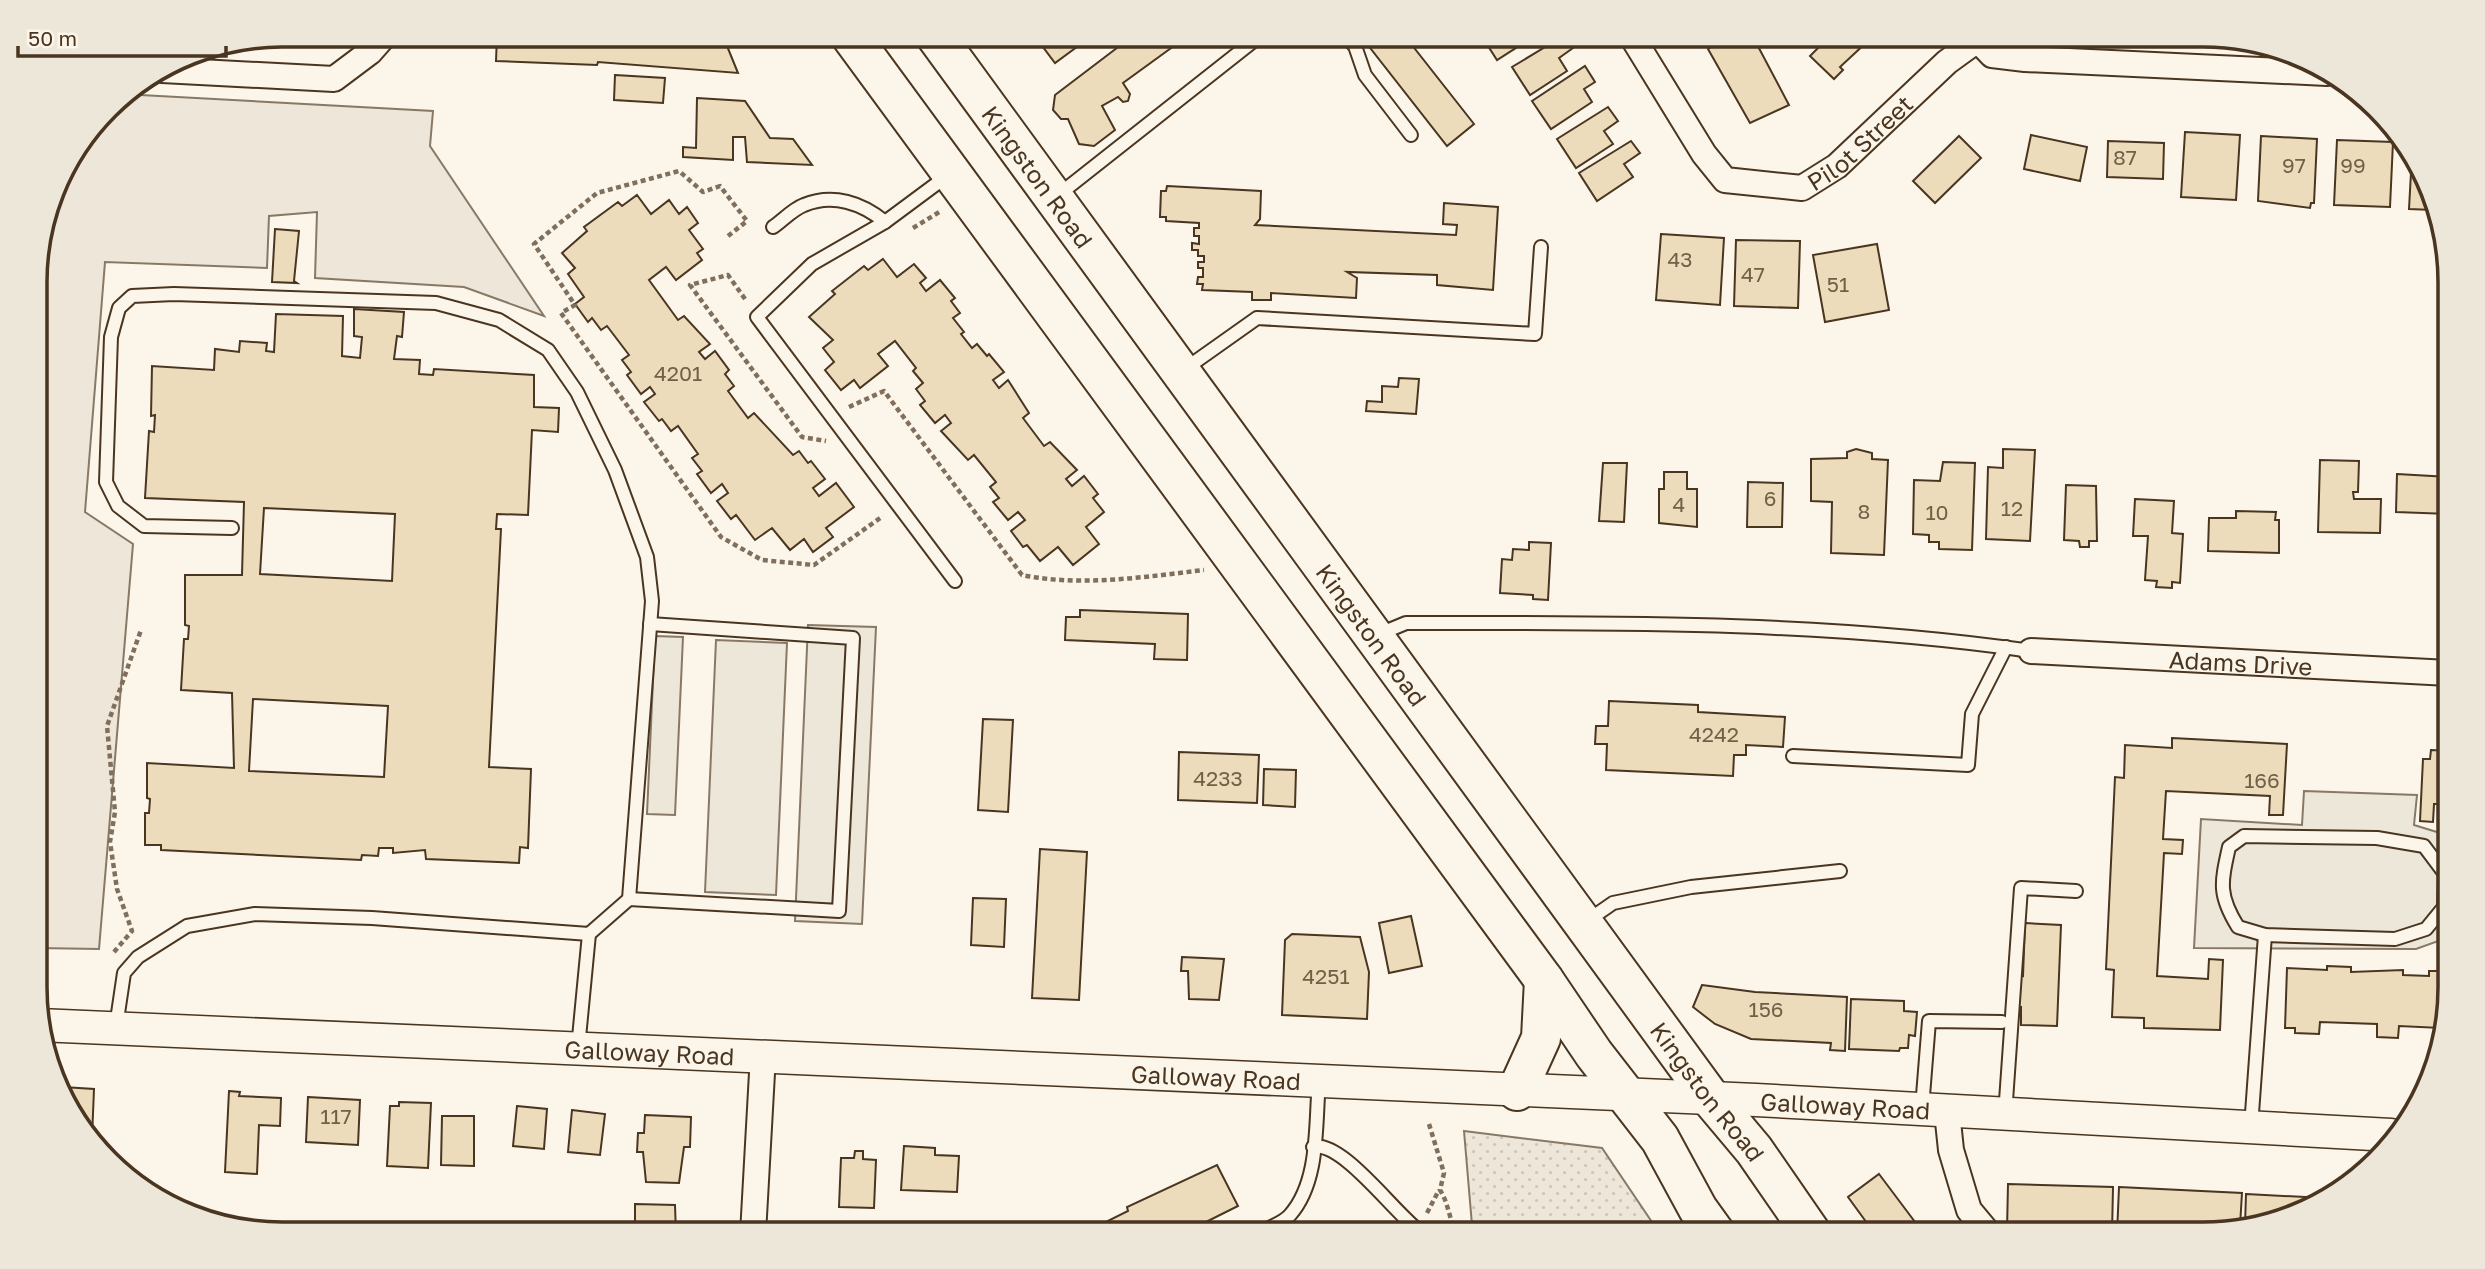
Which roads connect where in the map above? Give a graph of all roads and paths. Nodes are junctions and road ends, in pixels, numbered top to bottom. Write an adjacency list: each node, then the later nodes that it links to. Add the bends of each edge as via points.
1 (374, 47): 9 (street, via 334,79)
2 (858, 47): 12 (main road)
3 (943, 47): 13 (main road, Kingston Road)
4 (1246, 47): 13 (lane)
5 (1355, 47): 11 (lane, via 1365,75)
6 (1638, 47): 7 (street, Pilot Street, via 1725,180 1802,188 1837,166)
7 (1964, 47)
8 (1984, 47): 10 (street, via 1992,55 2025,59)
9 (178, 71)
10 (2309, 72)
11 (1411, 135)
12 (948, 191): 14 (lane); 16 (path); 43 (main road)
13 (1054, 198): 20 (main road, Kingston Road)
14 (885, 222): 15 (lane, via 870,210 840,199 804,205); 26 (lane, via 812,264 757,317)
15 (773, 227)
16 (906, 230)
17 (728, 236): 23 (path, via 747,221 720,186 704,192 679,171 597,193 534,244 575,304 561,313 721,537 762,560 814,565)
18 (1541, 247): 20 (lane, via 1535,334 1256,318)
19 (745, 299): 22 (path, via 728,275 690,285 802,438)
20 (1181, 372): 29 (main road, Kingston Road)
21 (843, 398): 25 (path, via 851,409 884,391 1022,575 1044,580 1146,577)
22 (836, 442)
23 (887, 513)
24 (232, 528): 27 (lane, via 144,526 118,506 106,482 111,337 120,308 132,296 174,294 436,303 499,320 548,350 577,392 615,470 647,557)
25 (1211, 569)
26 (955, 581)
27 (650, 624): 37 (lane); 37 (lane, via 853,638 839,911)
28 (141, 630): 42 (path, via 107,726 115,813 110,842 117,889 132,931)
29 (1372, 636): 30 (lane, via 1406,623 1633,623 1906,635); 39 (main road, Kingston Road)
30 (2006, 648): 31 (lane); 33 (lane, via 1972,714 1968,765)
31 (2031, 651): 32 (street, Adams Drive)
32 (2438, 672)
33 (1793, 756)
34 (2438, 865): 41 (lane, via 2424,846 2377,838 2245,836 2229,847 2223,875 2224,904 2238,927)
35 (1840, 871): 39 (lane, via 1691,887 1613,902)
36 (2076, 891): 54 (lane, via 2021,888)
37 (629, 899): 40 (lane)
38 (2438, 914): 41 (lane, via 2426,929 2395,939)
39 (1583, 924): 52 (main road, Kingston Road)
40 (589, 933): 46 (lane, via 255,915 187,926 138,957 124,974); 47 (lane)
41 (2265, 935): 56 (lane)
42 (111, 960)
43 (1544, 980): 50 (main road, via 1541,1038); 51 (main road, via 1594,1054)
44 (2002, 1022): 53 (lane, via 1929,1021)
45 (51, 1026): 46 (street, Galloway Road)
46 (116, 1030): 47 (street, Galloway Road)
47 (578, 1048): 48 (street, Galloway Road)
48 (763, 1055): 49 (street, Galloway Road); 65 (street)
49 (1319, 1082): 50 (street, Galloway Road); 58 (lane)
50 (1517, 1091): 51 (street, Galloway Road)
51 (1630, 1097): 52 (street, Galloway Road); 62 (main road)
52 (1712, 1100): 53 (street, Galloway Road); 63 (main road, Kingston Road, via 1754,1150)
53 (1934, 1111): 54 (street, Galloway Road); 64 (street, via 1969,1210)
54 (2005, 1115): 56 (street, Galloway Road)
55 (1429, 1124): 61 (path, via 1444,1173 1440,1189)
56 (2251, 1128): 57 (street, Galloway Road)
57 (2384, 1136)
58 (1313, 1147): 59 (lane, via 1310,1172 1290,1215); 60 (lane, via 1325,1148 1350,1163)
59 (1278, 1221)
60 (1410, 1221)
61 (1452, 1221)
62 (1707, 1221)
63 (1803, 1221)
64 (1978, 1221)
65 (754, 1222)

